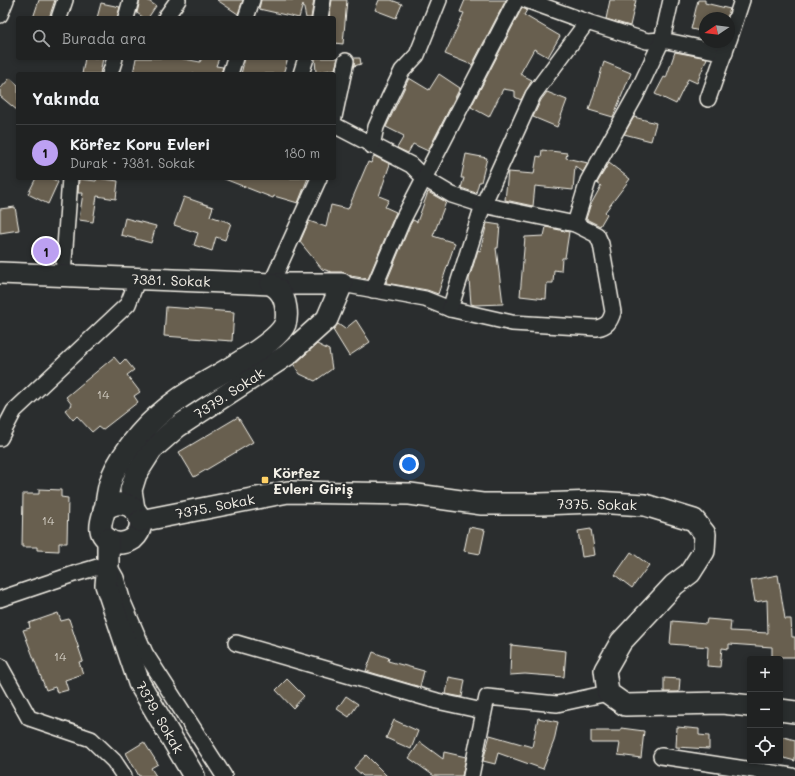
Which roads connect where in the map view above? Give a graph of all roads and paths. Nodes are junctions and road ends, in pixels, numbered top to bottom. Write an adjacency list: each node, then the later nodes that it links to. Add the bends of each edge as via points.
1 (6, 0): 13 (street)
2 (65, 0): 14 (street)
3 (131, 0): 15 (street)
4 (178, 0): 16 (street)
5 (252, 0): 17 (street)
6 (323, 0): 18 (street)
7 (439, 0): 34 (street, via 417,55 402,71 389,98 376,127)
8 (516, 0): 35 (street)
9 (526, 0): 12 (street)
10 (672, 0): 21 (street)
11 (742, 0): 19 (street)
12 (561, 6): 20 (street)
13 (0, 15)
14 (60, 16)
15 (127, 16)
16 (167, 16)
17 (247, 16)
18 (320, 16)
19 (735, 21)
20 (587, 22): 21 (street, via 647,41); 38 (street, via 533,95)
21 (662, 40): 22 (street); 39 (street, via 636,95 588,181)
22 (699, 43)
23 (726, 48): 31 (street)
24 (114, 60): 28 (street)
25 (234, 60): 29 (street)
26 (305, 60): 30 (street)
27 (346, 61): 32 (street)
28 (111, 72)
29 (231, 72)
30 (302, 72)
31 (708, 99)
32 (336, 108)
33 (336, 126): 34 (street)
34 (372, 146): 35 (street, via 411,165)
35 (425, 179): 38 (street, via 452,195); 45 (street, via 402,221)
36 (70, 180): 41 (street)
37 (318, 180): 43 (street)
38 (483, 205): 39 (street); 46 (street)
39 (575, 224): 46 (street, via 597,236 601,244 613,312 611,321 604,327 512,323)
40 (0, 273): 41 (street, 7381. Sokak)
41 (63, 275): 42 (street, 7381. Sokak)
42 (138, 278): 43 (street, 7381. Sokak); 47 (street, via 128,304 14,411)
43 (271, 284): 44 (street, 7381. Sokak); 48 (street, 7379. Sokak, via 281,292 286,313 285,325 261,348 186,394 158,416 116,467 108,486)
44 (342, 284): 45 (street); 49 (street, 7379. Sokak, via 326,319 287,355 177,427 152,449 136,474 131,490)
45 (373, 290): 46 (street, via 425,299)
46 (450, 310)
47 (0, 438)
48 (104, 510): 49 (street, via 116,503 122,503); 50 (street, 7379. Sokak, via 101,516 101,529)
49 (137, 515): 50 (street, via 137,533 133,538 121,543); 55 (street, 7375. Sokak, via 288,492 410,494 482,504 595,502 645,505 694,520 705,534 704,551 690,573 674,585 621,642 605,670)
50 (108, 540): 51 (street, 7379. Sokak)
51 (108, 564): 52 (street); 62 (street, 7379. Sokak, via 106,585 139,683); 63 (street, via 116,578 123,602 145,653)
52 (0, 599)
53 (236, 643): 58 (street, via 437,701)
54 (0, 666): 61 (street, via 29,718 91,739 114,761)
55 (608, 693): 56 (street, via 625,705 722,703); 58 (street, via 557,704 487,697)
56 (747, 706)
57 (783, 710): 59 (street)
58 (483, 711): 64 (street)
59 (795, 712)
60 (661, 756): 65 (street)
61 (124, 776)
62 (194, 776)
63 (224, 776)
64 (472, 776)
65 (792, 776)

